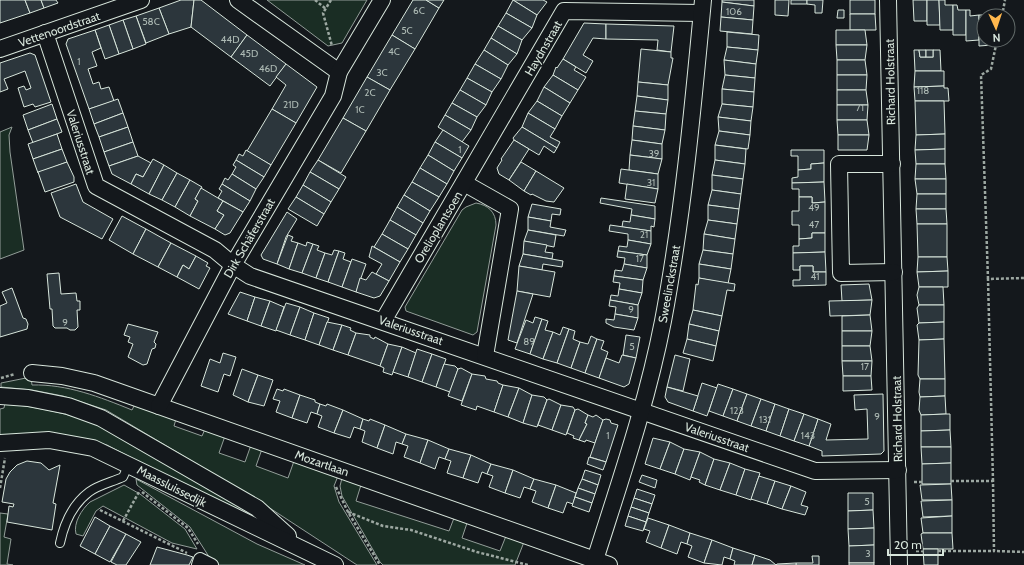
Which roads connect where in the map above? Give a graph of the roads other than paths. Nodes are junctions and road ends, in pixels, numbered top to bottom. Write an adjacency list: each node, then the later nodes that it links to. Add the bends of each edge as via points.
1 (141, 0): 6 (street, Vettenoordstraat)
2 (238, 0): 8 (street)
3 (382, 0): 8 (street, Dirk Schäferstraat)
4 (888, 0): 9 (street, Richard Holstraat)
5 (702, 7): 10 (street, Haydnstraat, via 564,11); 18 (street, Sweelinckstraat, via 682,202 663,322)
6 (45, 33): 7 (street, Vettenoordstraat); 11 (street, Valeriusstraat, via 96,186 215,250)
7 (0, 49)
8 (339, 72): 11 (street, Dirk Schäferstraat, via 333,96)
9 (892, 164): 12 (street, Richard Holstraat); 12 (street, via 839,164 841,273)
10 (464, 183): 13 (street, Orelioplantsoen); 14 (street, Orelioplantsoen, via 510,209)
11 (233, 265): 13 (street, Valeriusstraat, via 250,276); 17 (street, Dirk Schäferstraat)
12 (894, 272): 21 (street, Richard Holstraat)
13 (383, 320): 14 (street, Valeriusstraat)
14 (485, 356): 18 (street, Valeriusstraat)
15 (32, 373): 17 (street, Mozartlaan, via 94,383)
16 (0, 396): 23 (street, via 35,399 68,406 101,418 257,508)
17 (159, 406): 25 (street, Mozartlaan)
18 (642, 411): 21 (street, Valeriusstraat, via 815,471); 25 (street, Sweelinckstraat)
19 (0, 443): 20 (street, Maassluissedijk, via 49,440 72,443 93,448)
20 (126, 470): 22 (lane, via 89,492 76,505 64,527); 23 (street, Maassluissedijk, via 190,496)
21 (898, 470): 28 (street, Richard Holstraat)
22 (60, 543)
23 (301, 548): 27 (street, Maassluissedijk)
24 (199, 562): 26 (street)
25 (602, 562)
26 (212, 565)
27 (335, 565)
28 (899, 565)

